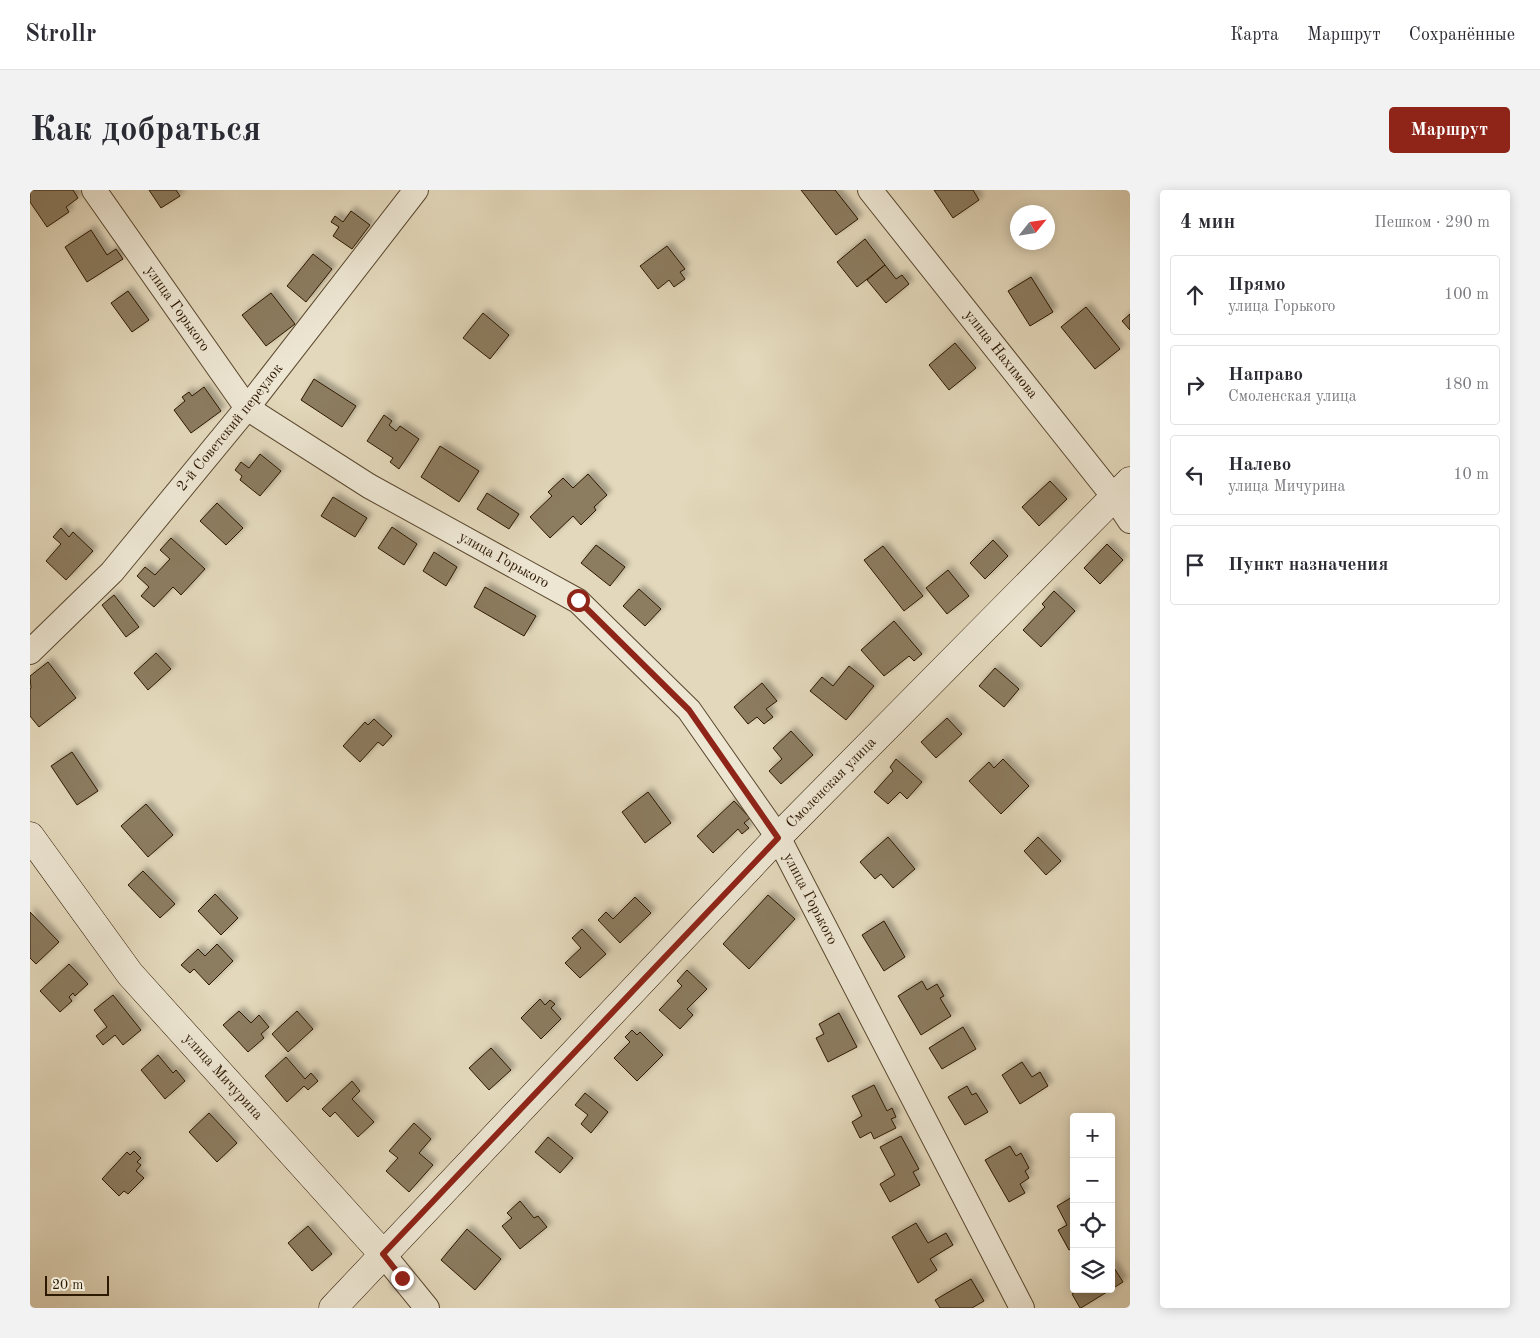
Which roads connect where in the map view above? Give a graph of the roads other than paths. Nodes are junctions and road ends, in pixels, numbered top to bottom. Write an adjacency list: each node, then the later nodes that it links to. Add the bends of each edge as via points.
1 (94, 190): 4 (street, улица Горького)
2 (416, 190): 4 (street, 2-й Советский переулок)
3 (870, 190): 5 (street, улица Нахимова)
4 (247, 408): 7 (street, 2-й Советский переулок, via 112,572); 9 (street, улица Горького, via 369,486 578,600 689,710)
5 (1122, 489): 6 (street, улица Нахимова); 9 (street, Смоленская улица)
6 (1130, 521)
7 (30, 652)
8 (30, 836): 10 (street, улица Мичурина, via 130,974)
9 (778, 838): 10 (street, Смоленская улица); 13 (street, улица Горького)
10 (383, 1254): 11 (street, Смоленская улица); 12 (street, улица Мичурина)
11 (333, 1308)
12 (427, 1308)
13 (1022, 1308)

